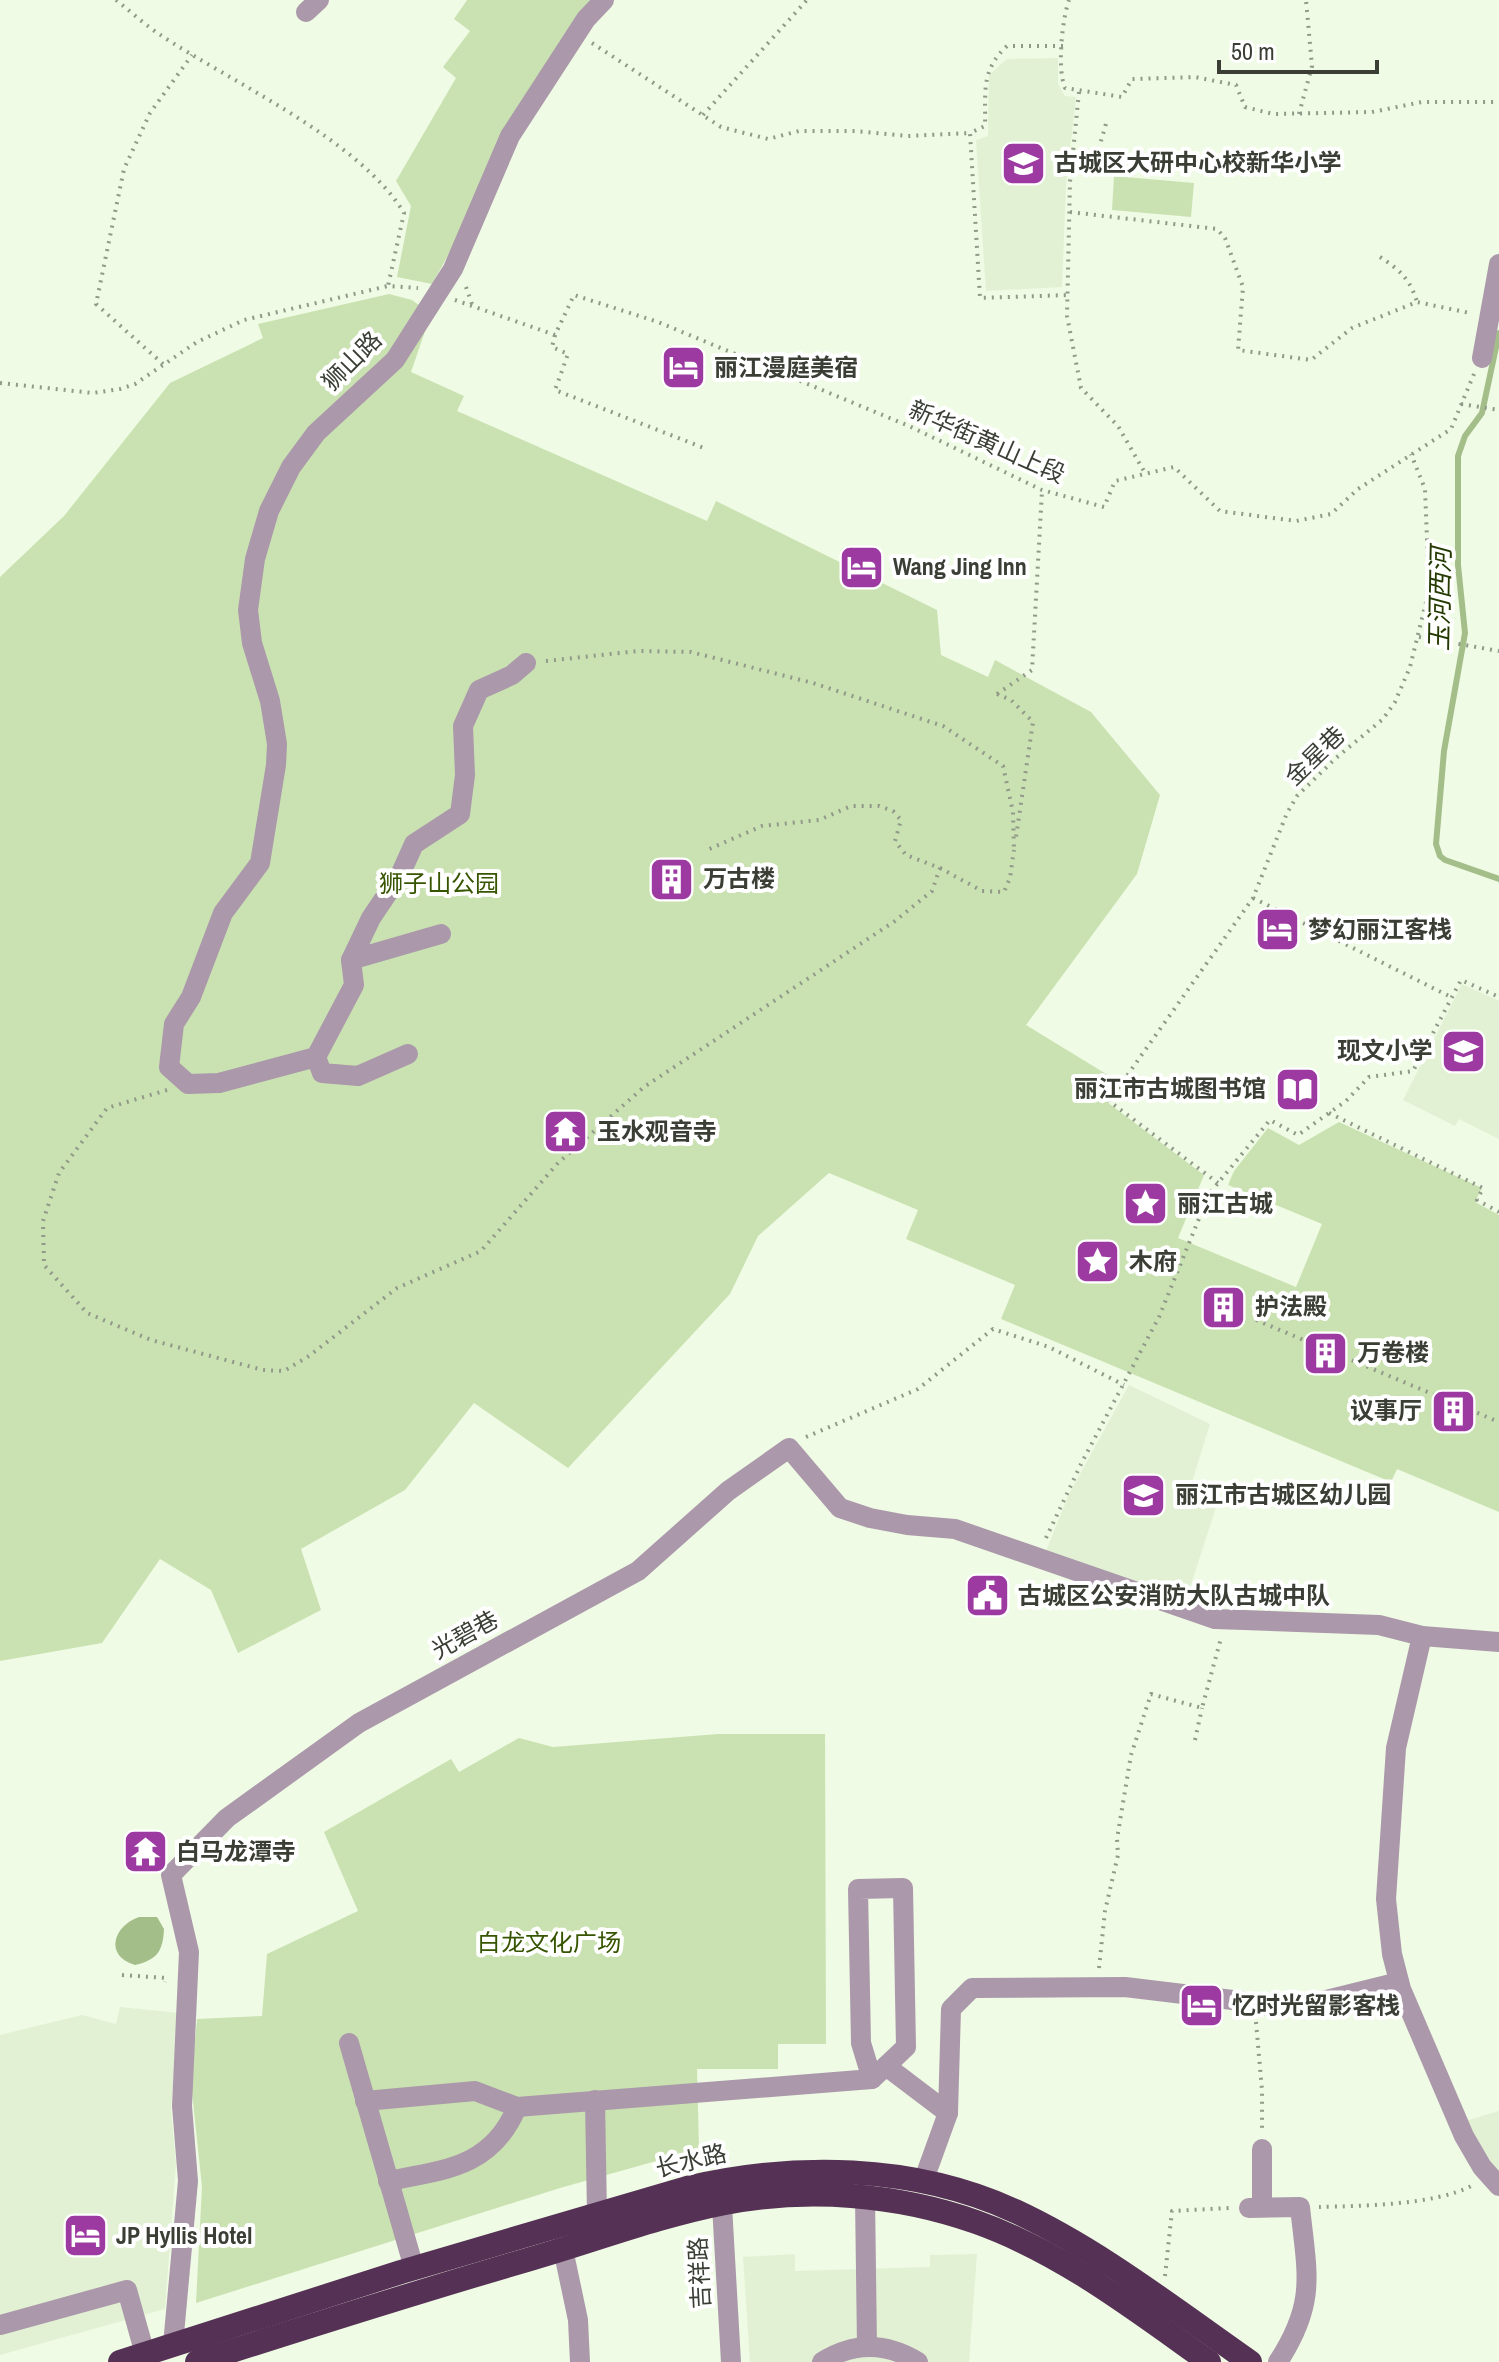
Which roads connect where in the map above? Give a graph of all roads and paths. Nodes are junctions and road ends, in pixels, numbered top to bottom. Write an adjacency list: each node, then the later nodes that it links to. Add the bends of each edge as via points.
1 (116, 0): 8 (path)
2 (604, 0): 6 (street, 狮山路)
3 (807, 0): 12 (path)
4 (1069, 0): 7 (path)
5 (1306, 0): 11 (path, via 1312,66)
6 (577, 33): 12 (path); 48 (street, 狮山路, via 510,136 453,269 395,360 303,449 279,488 261,534 248,610 275,723 273,786 260,863 223,913 191,997 174,1024 169,1067)
7 (1063, 46): 9 (path, via 1062,80 1065,88); 14 (path, via 1007,46 996,56 986,74 985,126)
8 (192, 55): 19 (path, via 324,135 390,191 404,213); 27 (path, via 150,113 124,169 96,304)
9 (1079, 92): 11 (path, via 1122,97 1132,79 1195,77 1236,85 1245,107); 15 (path)
10 (1499, 102): 11 (path, via 1422,102 1372,112)
11 (1299, 114)
12 (703, 115): 14 (path, via 729,130 768,139 799,131)
13 (1107, 120): 15 (path, via 1094,166)
14 (970, 133): 21 (path, via 980,298)
15 (1072, 170): 16 (path)
16 (1070, 212): 21 (path); 23 (path, via 1217,229 1243,287 1238,350 1249,353 1311,360 1352,328)
17 (1380, 257): 23 (path, via 1402,271)
18 (1499, 264): 24 (street)
19 (388, 286): 20 (path); 27 (path, via 244,320)
20 (424, 288)
21 (1068, 295): 33 (path, via 1081,388 1118,426)
22 (445, 296): 25 (path)
23 (1417, 302): 24 (path)
24 (1489, 316): 26 (street)
25 (555, 335): 31 (path, via 552,347 568,354 555,390); 34 (path, 新华街黄山上段, via 574,295 658,322 909,426)
26 (1482, 358): 29 (path)
27 (163, 365): 28 (path, via 135,384 107,392)
28 (0, 383)
29 (1461, 404): 30 (path); 32 (path, via 1451,429)
30 (1499, 410)
31 (704, 448)
32 (1410, 454): 33 (path, via 1331,514 1296,521 1220,511 1174,467); 35 (path, 金星巷, via 1425,489 1429,590)
33 (1145, 473): 34 (path, 新华街黄山上段, via 1115,481 1104,507)
34 (1042, 490): 39 (path, via 1032,670 997,694 1033,722)
35 (1419, 637): 36 (path); 41 (path, 金星巷, via 1395,702 1383,719 1297,796)
36 (1499, 651)
37 (526, 663): 39 (path, via 638,651 691,652 813,683 943,726 1003,766); 43 (street, via 479,690 463,726 460,814 414,844)
38 (707, 850): 40 (path, via 762,826 819,820 851,806 879,806 901,820 895,841 906,855)
39 (1014, 850): 40 (path, via 1004,892 982,891)
40 (940, 868): 48 (path, via 932,891 895,921 644,1087 558,1163 481,1251 397,1288 284,1371 151,1340 87,1313 44,1265 43,1221 59,1173 107,1108)
41 (1253, 898): 44 (path); 50 (path, 金星巷, via 1109,1101)
42 (441, 934): 43 (street)
43 (351, 960): 47 (street, via 354,985)
44 (1452, 997): 45 (path, via 1461,980); 49 (path, via 1413,1071 1369,1077)
45 (1499, 997)
46 (408, 1054): 47 (street, via 358,1076 322,1073)
47 (316, 1057): 48 (street, via 219,1083)
48 (188, 1084)
49 (1329, 1113): 50 (path, via 1298,1135 1270,1120); 51 (path, via 1483,1188 1477,1200)
50 (1218, 1183): 53 (path)
51 (1499, 1212)
52 (1256, 1320): 54 (path)
53 (1124, 1385): 55 (path, via 1049,1347 993,1329 918,1389); 56 (path)
54 (1499, 1422)
55 (789, 1448): 56 (street, via 840,1508 907,1525 955,1529); 65 (street, 光碧巷, via 728,1491 638,1571 359,1723 227,1818 171,1875 189,1952)
56 (1037, 1557): 57 (street)
57 (1225, 1620): 58 (street, via 1379,1625); 60 (path)
58 (1422, 1636): 59 (street); 63 (street, via 1395,1763 1386,1899)
59 (1499, 1642)
60 (1202, 1708): 61 (path); 64 (path, via 1151,1694 1131,1755)
61 (1195, 1740)
62 (122, 1975): 65 (path, via 166,1978 165,1990)
63 (1399, 1982): 66 (street, via 1306,2005); 75 (street, via 1464,2136)
64 (1097, 1987): 66 (street); 72 (street, via 972,1988 951,2009)
65 (187, 1992): 86 (street, via 182,2106 188,2181)
66 (1255, 2004): 73 (path)
67 (349, 2043): 70 (street)
68 (879, 2072): 68 (street, via 906,2047 903,1888 858,1889 861,2043); 69 (street); 72 (street)
69 (595, 2100): 71 (street); 81 (street)
70 (365, 2101): 71 (street, via 475,2091); 74 (street)
71 (517, 2107): 74 (street, via 502,2135 483,2154 454,2168)
72 (948, 2113): 76 (street)
73 (1262, 2149): 80 (street)
74 (388, 2181): 83 (street)
75 (1494, 2181): 79 (path, via 1458,2193 1379,2205)
76 (923, 2182): 77 (highway, 长水路, via 796,2172); 84 (highway, 长水路, via 983,2198 1040,2224)
77 (721, 2192): 78 (highway, 长水路); 81 (highway, 长水路); 82 (highway, 长水路); 93 (street, 吉祥路)
78 (865, 2197): 87 (street); 96 (highway, 长水路, via 947,2212 1002,2231 1120,2299)
79 (1300, 2207): 80 (street); 98 (street, via 1308,2284 1297,2333)
80 (1255, 2208): 84 (path, via 1172,2211)
81 (597, 2214): 83 (highway, 长水路)
82 (563, 2249): 89 (highway, 长水路, via 408,2294); 92 (street, via 578,2320)
83 (414, 2268): 86 (highway, 长水路)
84 (1159, 2298): 97 (highway, 长水路)
85 (0, 2325): 88 (street, via 127,2290)
86 (173, 2345): 88 (highway, 长水路)
87 (867, 2346): 94 (street); 95 (street, via 890,2349)
88 (145, 2354): 90 (highway, 长水路)
89 (226, 2358): 91 (highway, 长水路)
90 (120, 2362)
91 (197, 2362)
92 (580, 2362)
93 (731, 2362)
94 (822, 2362)
95 (918, 2362)
96 (1209, 2362)
97 (1250, 2362)
98 (1278, 2362)

